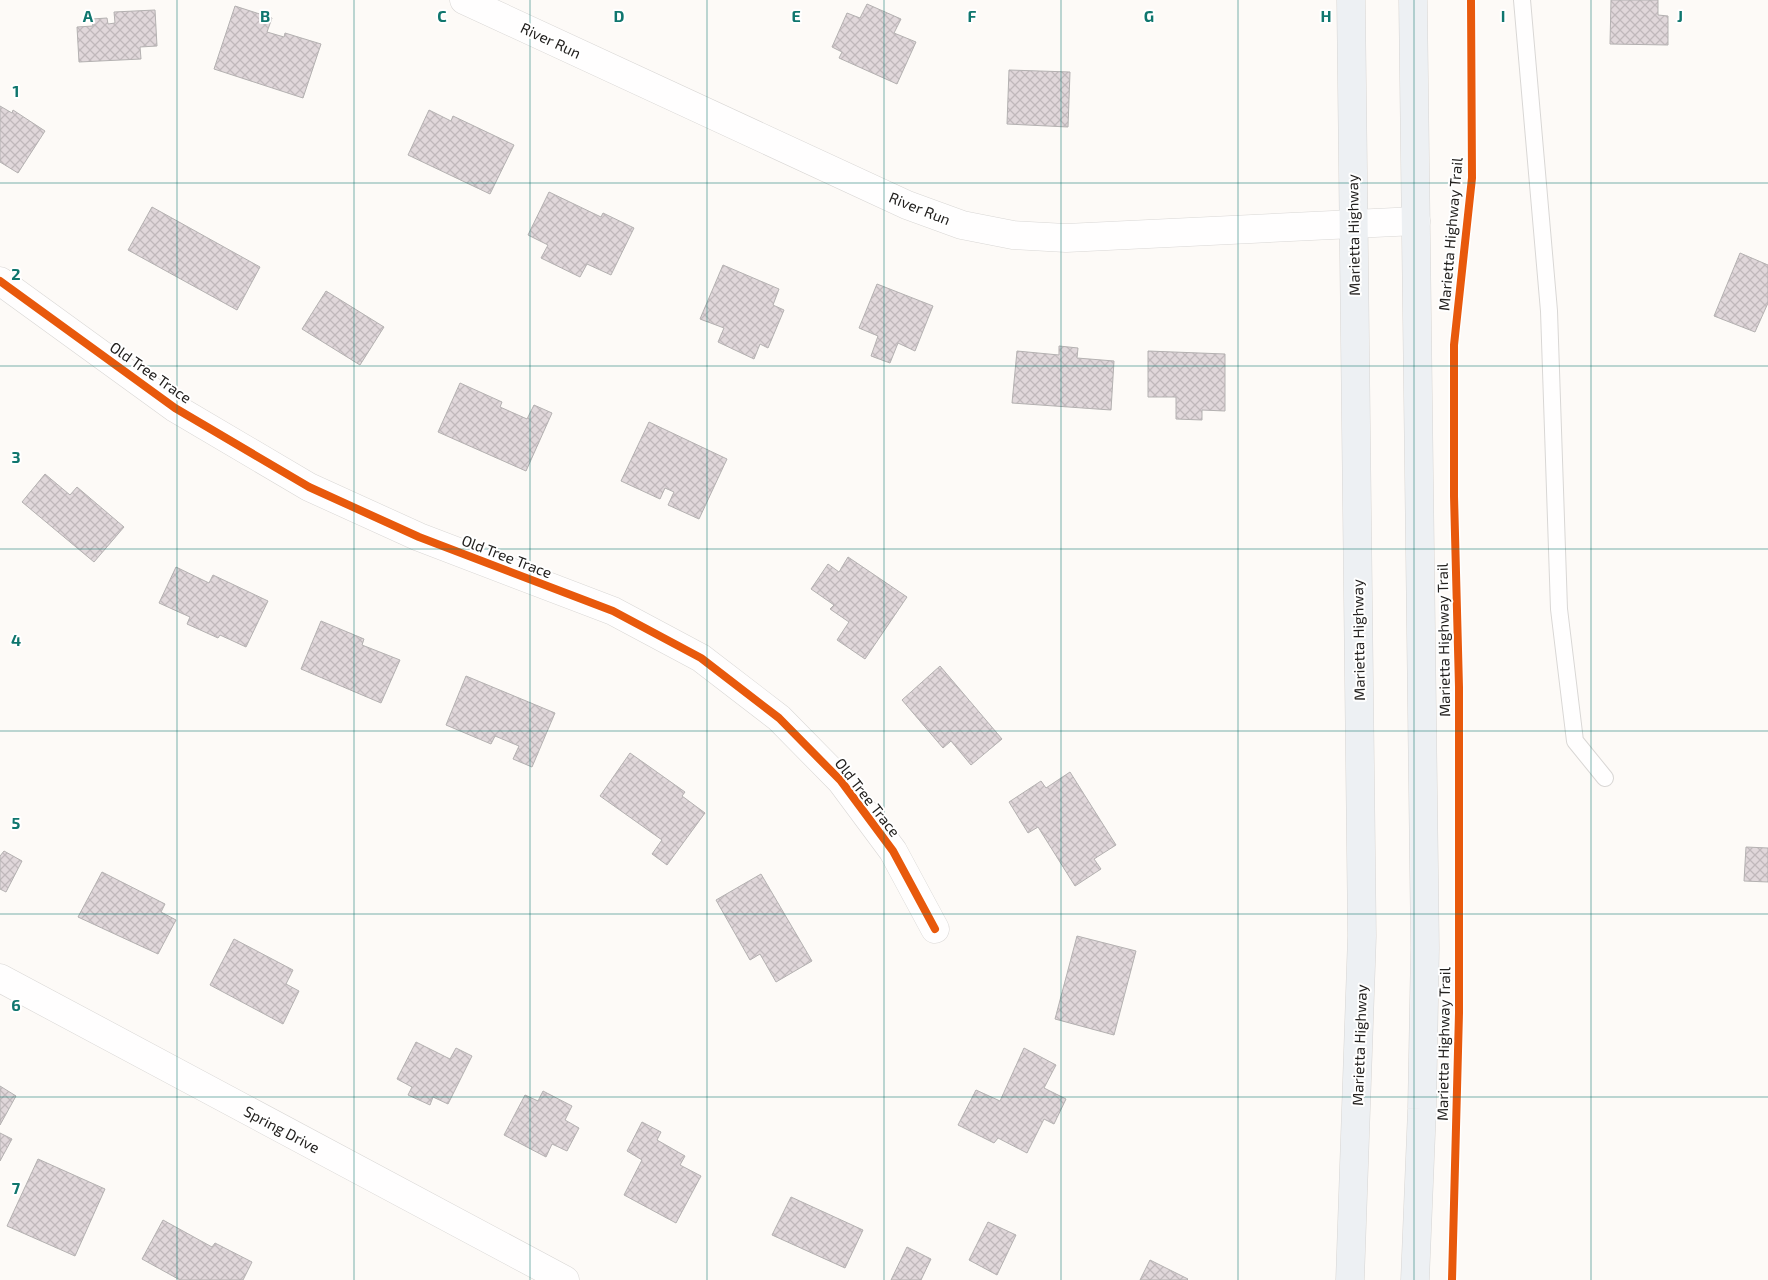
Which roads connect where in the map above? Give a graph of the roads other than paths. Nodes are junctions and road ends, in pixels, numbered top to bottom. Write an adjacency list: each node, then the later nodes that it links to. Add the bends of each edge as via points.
1 (464, 0): 6 (street, River Run, via 907,205 962,224 1013,235 1066,238)
2 (1351, 0): 6 (highway, Marietta Highway)
3 (1414, 0): 5 (highway)
4 (1522, 0): 8 (lane, via 1549,311 1559,609 1575,741)
5 (1416, 221): 6 (street, River Run); 13 (highway, via 1425,948)
6 (1353, 224): 12 (highway, Marietta Highway, via 1362,936)
7 (0, 281): 9 (street, Old Tree Trace, via 175,408 309,487 419,537 614,611 701,658 779,718 841,781 893,851)
8 (1605, 778)
9 (935, 929)
10 (0, 978): 11 (street, Spring Drive)
11 (565, 1280)
12 (1350, 1280)
13 (1415, 1280)

